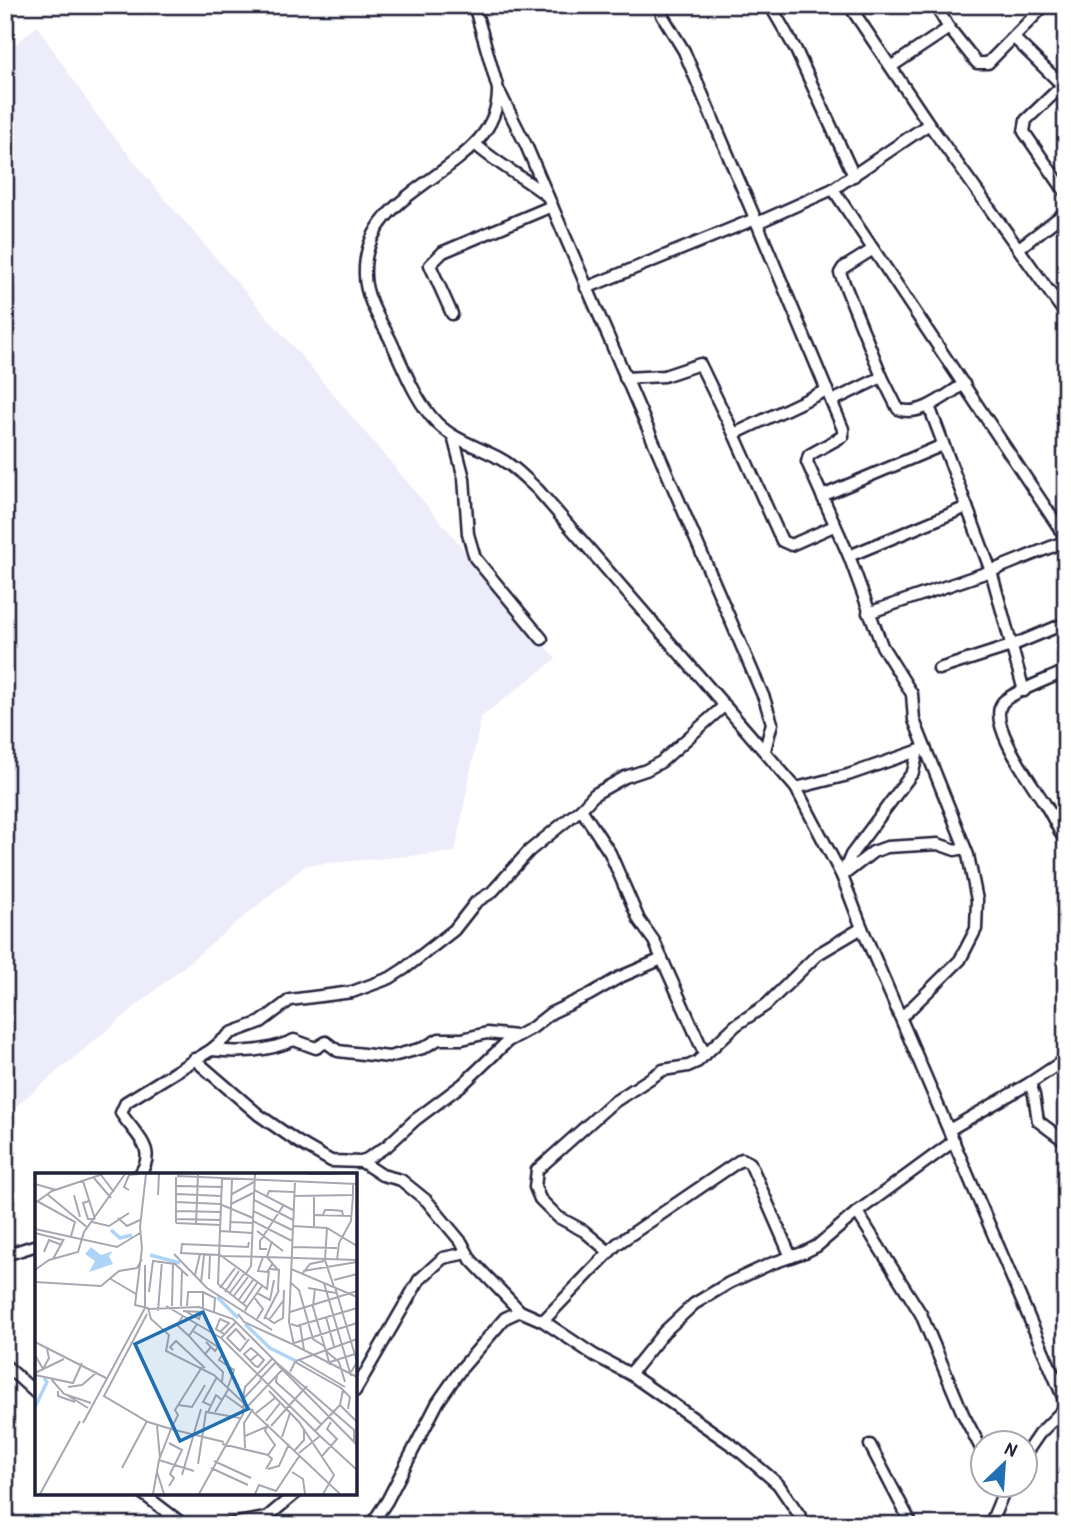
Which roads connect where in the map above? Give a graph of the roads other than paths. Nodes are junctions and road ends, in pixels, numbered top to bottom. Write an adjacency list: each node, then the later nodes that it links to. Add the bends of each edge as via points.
1 (474, 5): 11 (street)
2 (662, 5): 21 (street, via 662,15 684,51)
3 (770, 5): 14 (street)
4 (849, 5): 9 (street)
5 (935, 5): 7 (street)
6 (1045, 5): 8 (street)
7 (949, 28): 8 (street, via 982,65); 9 (street)
8 (1015, 39): 10 (street)
9 (892, 66): 12 (street)
10 (1064, 83): 15 (street, via 1023,126)
11 (498, 89): 13 (street, via 498,104 486,134); 18 (street)
12 (929, 124): 14 (street); 22 (street)
13 (475, 144): 18 (street); 34 (street, via 388,213 371,235 365,275 371,300 413,386 435,421)
14 (854, 176): 16 (street)
15 (1062, 179): 17 (street)
16 (833, 189): 21 (street); 23 (street)
17 (1066, 193)
18 (547, 196): 19 (street)
19 (552, 206): 24 (street); 25 (street, via 434,259 430,265)
20 (1066, 212): 22 (street)
21 (756, 221): 24 (street); 30 (street)
22 (1019, 248): 26 (street)
23 (873, 250): 27 (street, via 840,273); 29 (street)
24 (586, 288): 28 (street)
25 (452, 314)
26 (1066, 315)
27 (883, 377): 31 (street); 32 (street, via 898,409 907,412)
28 (625, 378): 33 (street, via 664,376 700,364); 50 (street, via 764,698 772,723)
29 (964, 384): 32 (street); 39 (street)
30 (827, 390): 31 (street); 33 (street)
31 (832, 401): 36 (street, via 843,436 807,458)
32 (929, 406): 35 (street)
33 (734, 434): 38 (street, via 782,541 791,545)
34 (453, 436): 44 (street, via 475,558); 49 (street, via 499,458 538,490)
35 (943, 445): 36 (street); 37 (street)
36 (822, 496): 38 (street)
37 (967, 507): 40 (street); 41 (street)
38 (834, 526): 40 (street)
39 (1066, 539): 41 (street)
40 (849, 556): 42 (street)
41 (991, 571): 42 (street); 45 (street)
42 (868, 613): 51 (street, via 912,694)
43 (1066, 623): 45 (street)
44 (542, 639)
45 (1012, 646): 46 (street); 48 (street)
46 (939, 669)
47 (1061, 673): 48 (street)
48 (1024, 691): 54 (street, via 1002,704 1001,725 1014,757)
49 (725, 705): 50 (street); 53 (street, via 661,762 607,786)
50 (765, 750): 52 (street)
51 (922, 750): 52 (street); 55 (street); 56 (street, via 913,772 851,855)
52 (796, 788): 56 (street)
53 (581, 809): 58 (street, via 610,853); 61 (street, via 529,851 492,892 471,907 454,930 404,970 352,992 290,1000 261,1022 230,1033)
54 (1066, 843)
55 (965, 848): 56 (street, via 938,844 887,847); 59 (street, via 977,900 976,929 960,960 906,1013)
56 (842, 876): 57 (street)
57 (862, 928): 59 (street); 62 (street, via 818,954)
58 (662, 959): 60 (street, via 551,1013); 62 (street)
59 (899, 1014): 66 (street)
60 (516, 1036): 61 (street, via 487,1033 439,1039 389,1057 338,1051 326,1042 316,1048 294,1040 256,1051); 69 (street, via 463,1084)
61 (211, 1050): 63 (street)
62 (705, 1055): 73 (street, via 688,1066 663,1070 611,1104 537,1170 534,1178 540,1199)
63 (194, 1059): 69 (street, via 258,1115 298,1142 331,1161); 70 (street, via 122,1109 146,1147 147,1165)
64 (1066, 1059): 65 (street)
65 (1030, 1083): 66 (street); 68 (street, via 1038,1121)
66 (949, 1130): 67 (street)
67 (954, 1141): 71 (street); 82 (street)
68 (1066, 1142)
69 (362, 1162): 74 (street, via 412,1187)
70 (141, 1173)
71 (857, 1212): 76 (street, via 817,1246); 86 (street, via 908,1291)
72 (35, 1246): 75 (street)
73 (609, 1252): 76 (street, via 742,1159 750,1163); 78 (street)
74 (467, 1253): 77 (street); 83 (street, via 443,1258 419,1280)
75 (5, 1255)
76 (791, 1257): 81 (street, via 729,1283 694,1304)
77 (520, 1311): 78 (street); 94 (street, via 505,1318 438,1402)
78 (543, 1321): 81 (street)
79 (5, 1364): 84 (street)
80 (1066, 1368): 82 (street)
81 (630, 1374): 95 (street, via 757,1465 778,1485)
82 (1062, 1376): 85 (street)
83 (357, 1388)
84 (35, 1392)
85 (1066, 1406): 87 (street)
86 (970, 1428)
87 (1040, 1434)
88 (870, 1445): 96 (street)
89 (145, 1495): 92 (street)
90 (294, 1495): 93 (street, via 266,1518)
91 (999, 1498): 97 (street)
92 (184, 1525)
93 (225, 1525)
94 (371, 1525)
95 (803, 1525)
96 (912, 1525)
97 (990, 1525)

